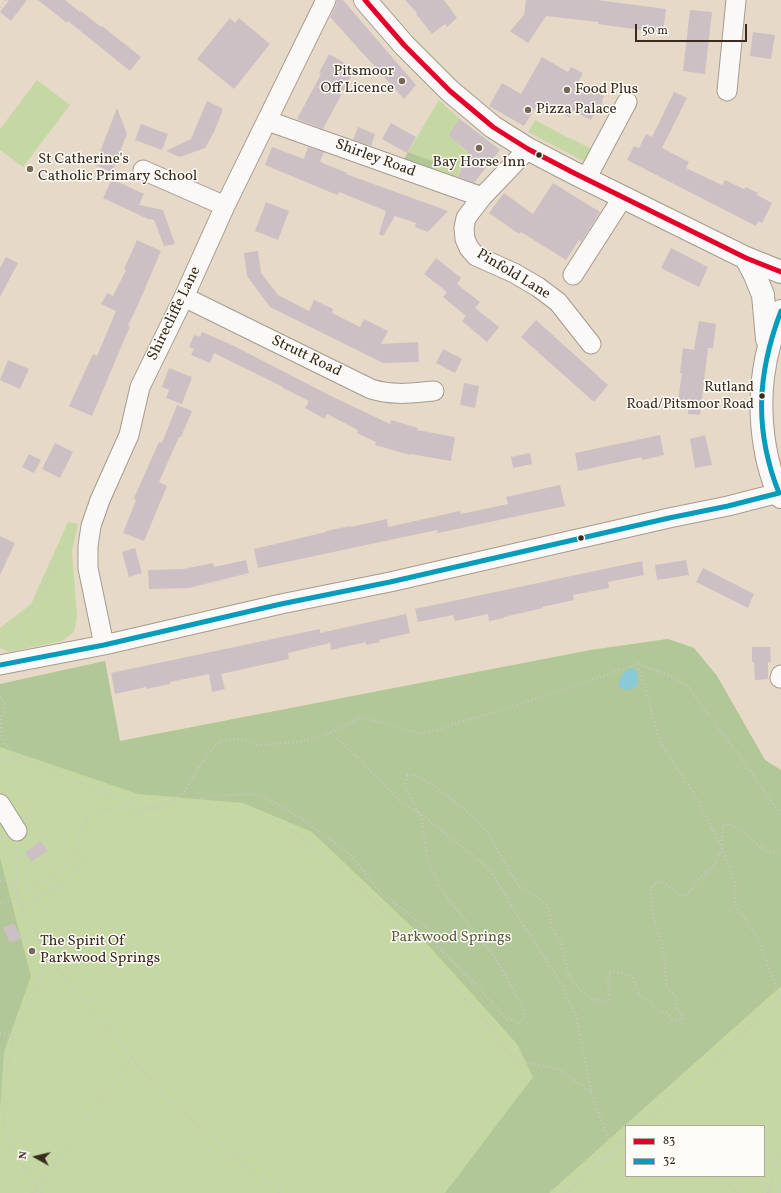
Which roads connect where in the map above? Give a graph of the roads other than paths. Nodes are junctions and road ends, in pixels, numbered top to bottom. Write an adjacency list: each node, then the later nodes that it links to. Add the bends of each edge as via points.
1 (326, 0): 6 (street, Shirecliffe Lane)
2 (365, 0): 7 (main road, via 404,45 450,91 493,127)
3 (736, 0): 4 (street)
4 (727, 91)
5 (626, 102): 9 (street)
6 (268, 121): 10 (street, Shirley Road); 12 (street, Shirecliffe Lane)
7 (528, 149): 9 (main road); 10 (street, Pinfold Lane)
8 (143, 170): 12 (street)
9 (586, 179): 11 (main road)
10 (482, 197): 18 (street, Pinfold Lane, via 466,218 465,239 469,248 476,256 514,273 558,302)
11 (623, 197): 13 (main road); 15 (street)
12 (225, 206): 16 (street, Shirecliffe Lane)
13 (746, 258): 14 (main road); 19 (main road, via 763,295)
14 (781, 272)
15 (573, 275)
16 (184, 297): 20 (street, Strutt Road, via 371,389 397,394); 22 (street, Shirecliffe Lane, via 140,387 129,435 91,526 88,568)
17 (781, 312): 19 (main road)
18 (591, 344)
19 (767, 350): 21 (main road, via 761,417 768,460)
20 (434, 391)
21 (780, 495): 22 (street)
22 (104, 645): 23 (street)
23 (0, 666)
24 (781, 675): 25 (street)
25 (780, 678)
26 (0, 804): 27 (street)
27 (17, 831)

